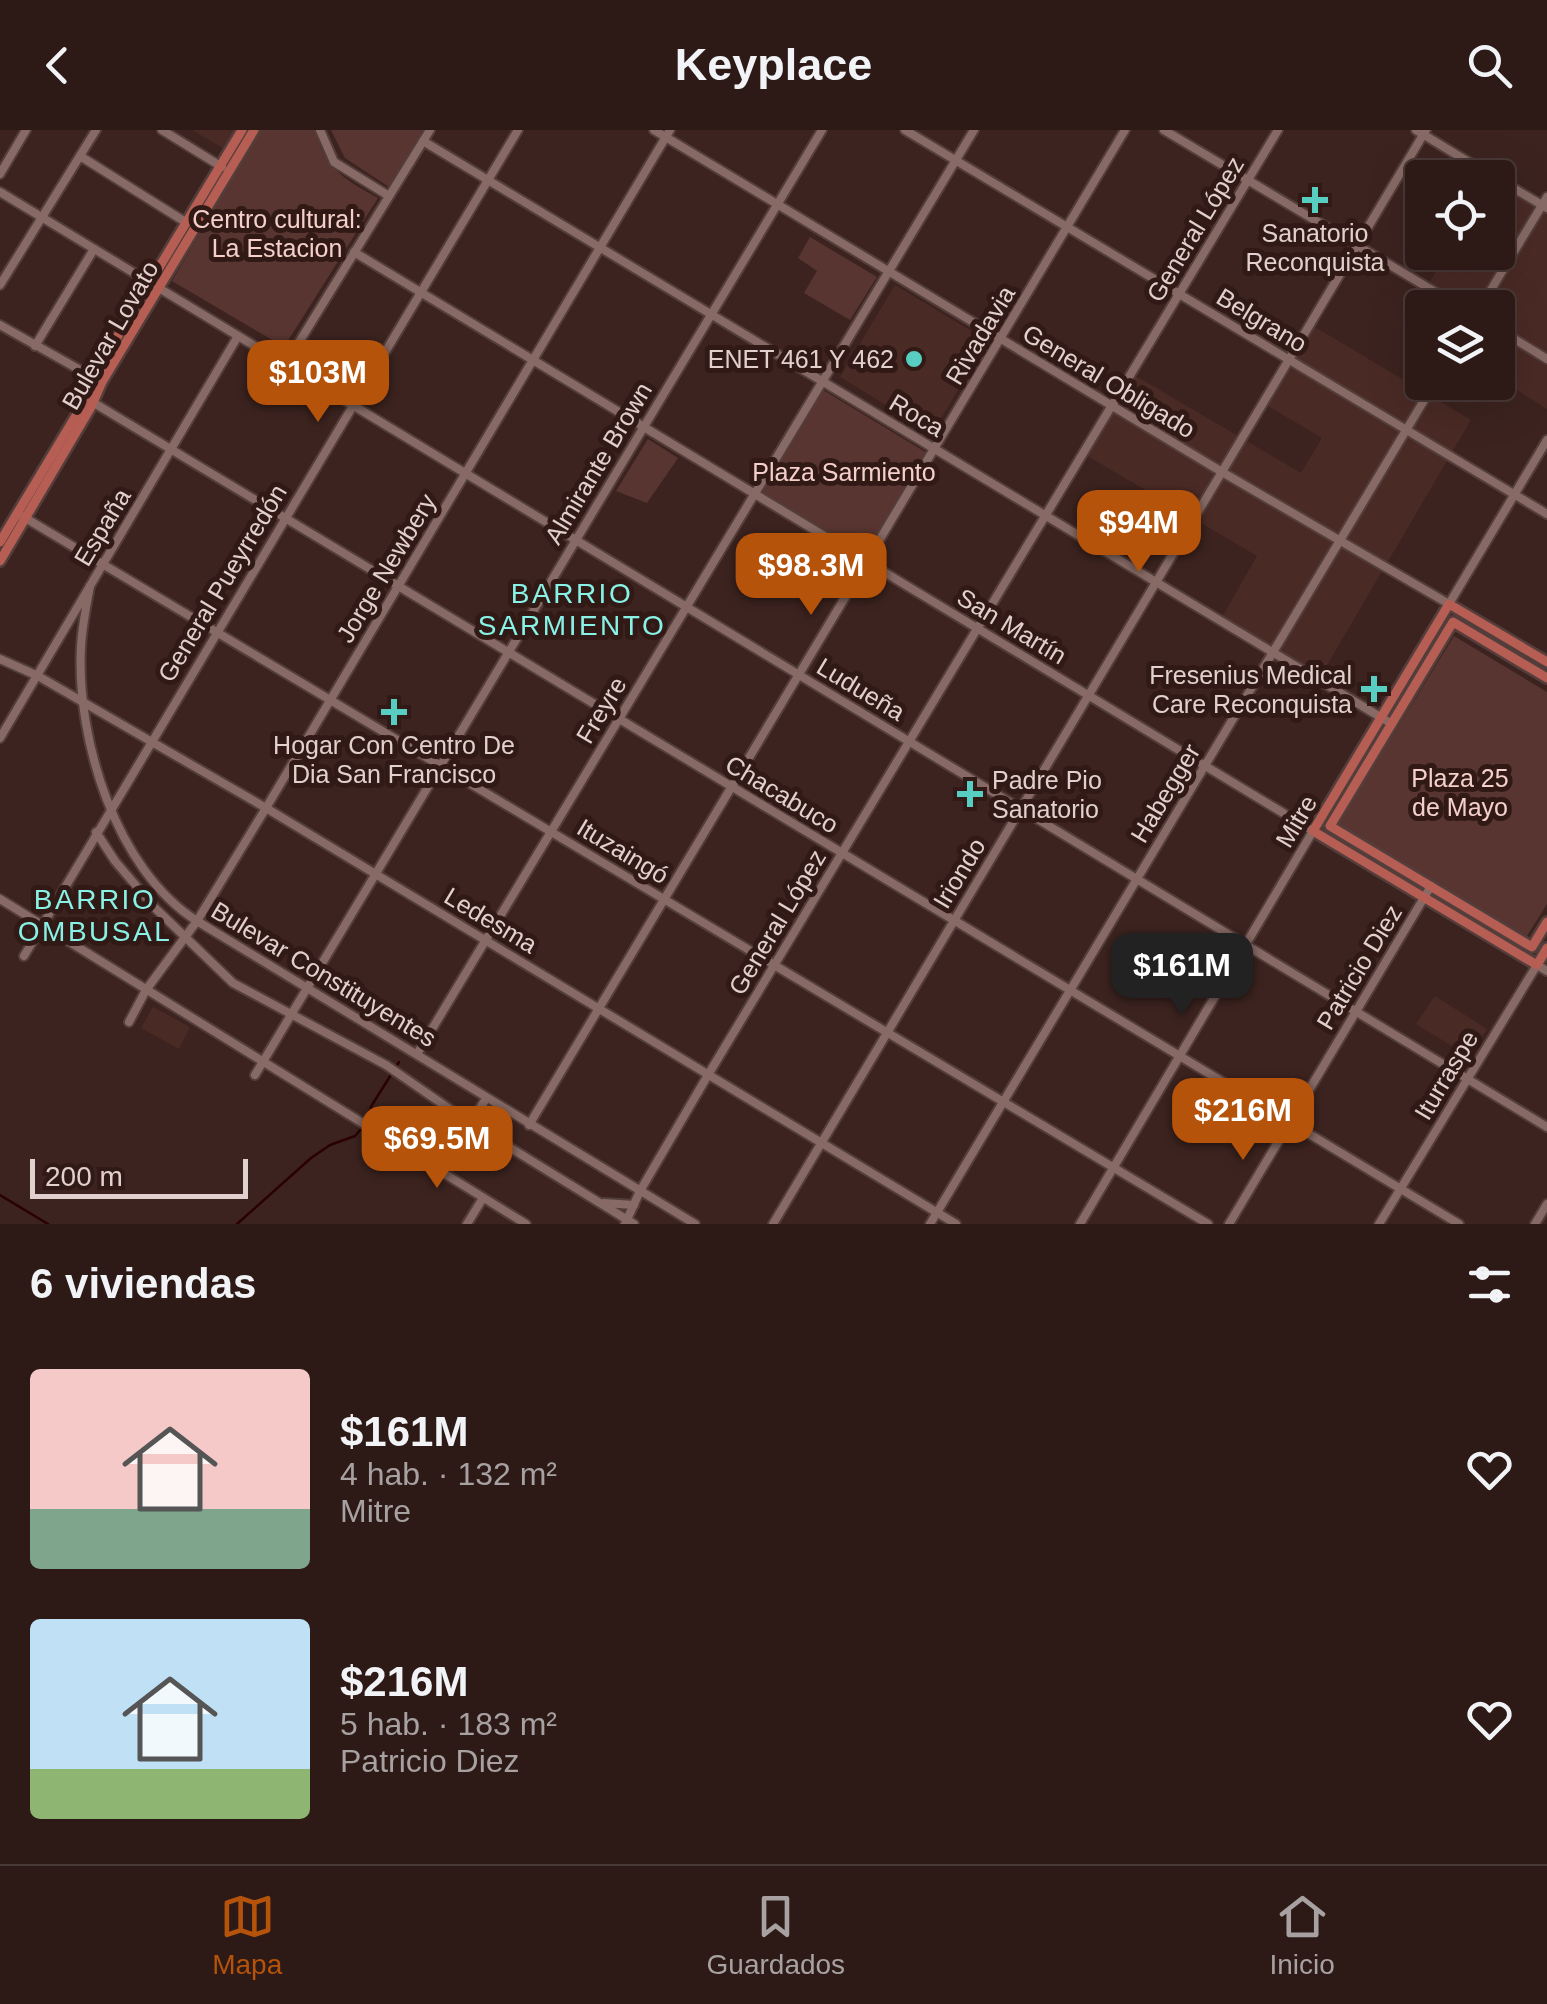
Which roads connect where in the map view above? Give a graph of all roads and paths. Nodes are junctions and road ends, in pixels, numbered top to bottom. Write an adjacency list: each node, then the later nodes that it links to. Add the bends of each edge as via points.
1 (26, 130): 23 (street)
2 (96, 130): 19 (street)
3 (162, 130): 22 (street)
4 (242, 130): 22 (main road, Bulevar Lovato)
5 (254, 130): 22 (main road, Bulevar Lovato)
6 (320, 130): 28 (street, via 334,162)
7 (430, 130): 18 (street)
8 (518, 130): 24 (street, General Pueyrredón)
9 (654, 130): 17 (street, General Obligado)
10 (822, 130): 29 (street, Almirante Brown)
11 (905, 130): 20 (street, Belgrano)
12 (974, 130): 20 (street, Freyre)
13 (1125, 130): 33 (street, Rivadavia)
14 (1164, 130): 25 (street)
15 (1278, 130): 25 (street, General López)
16 (1422, 131): 21 (street); 34 (street, Iriondo)
17 (668, 134): 29 (street, General Obligado); 35 (street, Jorge Newbery)
18 (422, 142): 24 (street, Roca); 28 (street)
19 (80, 156): 31 (street); 32 (street)
20 (956, 160): 33 (street, Belgrano); 38 (street, Freyre)
21 (1468, 160)
22 (226, 170): 32 (main road, Bulevar Lovato); 40 (main road, Bulevar Lovato)
23 (0, 174)
24 (488, 180): 35 (street, Roca); 43 (street, General Pueyrredón)
25 (1248, 180): 34 (street); 44 (street, General López)
26 (1515, 188): 30 (street)
27 (0, 192): 31 (street, Ludueña)
28 (389, 196): 37 (street)
29 (777, 204): 38 (street, General Obligado); 45 (street, Almirante Brown)
30 (1545, 204): 42 (street)
31 (42, 218): 36 (street, Ludueña); 39 (street)
32 (188, 223): 40 (main road, Bulevar Lovato)
33 (1068, 227): 44 (street, Belgrano); 48 (street, Rivadavia)
34 (1358, 244): 41 (street); 52 (street, Iriondo)
35 (600, 248): 45 (street, Roca); 53 (street, Jorge Newbery)
36 (94, 249): 40 (street, Ludueña); 50 (street)
37 (354, 252): 43 (street, San Martín); 54 (street)
38 (888, 271): 48 (street, General Obligado); 56 (street, Freyre)
39 (0, 285)
40 (156, 286): 47 (street, Ludueña); 55 (main road, Bulevar Lovato)
41 (1433, 290)
42 (1491, 290)
43 (420, 292): 53 (street, San Martín); 59 (street, General Pueyrredón)
44 (1180, 294): 52 (street, Belgrano); 60 (street, General López)
45 (711, 315): 56 (street, Roca); 61 (street, Almirante Brown)
46 (0, 326): 50 (street)
47 (238, 336): 54 (street, Ludueña); 65 (street, España)
48 (1000, 339): 60 (street, General Obligado); 64 (street, Rivadavia)
49 (1515, 339): 51 (street)
50 (36, 346): 55 (street)
51 (1547, 358)
52 (1290, 359): 62 (street, Belgrano); 66 (street, Iriondo)
53 (533, 360): 61 (street, San Martín); 67 (street, Jorge Newbery)
54 (284, 365): 59 (street, Ludueña)
55 (97, 380): 57 (main road, Bulevar Lovato)
56 (822, 382): 64 (street, Roca); 68 (street, Freyre)
57 (89, 400): 65 (street, Chacabuco); 71 (main road, Bulevar Lovato)
58 (1424, 400): 62 (street, Habegger)
59 (352, 406): 67 (street, Ludueña); 73 (street, General Pueyrredón)
60 (1112, 406): 66 (street, General Obligado); 72 (street, General López)
61 (644, 427): 68 (street, San Martín); 74 (street, Almirante Brown)
62 (1407, 430): 69 (street, Belgrano); 75 (street, Habegger)
63 (1547, 440): 69 (street, Mitre)
64 (935, 449): 72 (street, Roca); 78 (street, Rivadavia)
65 (171, 450): 73 (street, Chacabuco); 79 (street, España)
66 (1222, 472): 75 (street, General Obligado); 80 (street, Iriondo)
67 (465, 474): 74 (street, Ludueña); 82 (street, Jorge Newbery)
68 (754, 494): 78 (street, San Martín); 84 (street, Freyre)
69 (1515, 495): 70 (street, Belgrano); 83 (street, Mitre)
70 (1547, 514)
71 (21, 515): 76 (main road, Bulevar Lovato); 77 (main road, Bulevar Lovato); 79 (street, Ituzaingó)
72 (1046, 516): 80 (street, Roca); 85 (street, General López)
73 (284, 518): 82 (street, Chacabuco); 86 (street, General Pueyrredón)
74 (575, 540): 84 (street, Ludueña); 87 (street, Almirante Brown)
75 (1340, 540): 83 (street, General Obligado); 88 (street, Habegger)
76 (0, 542)
77 (0, 561)
78 (868, 562): 85 (street, San Martín); 92 (street, Rivadavia)
79 (104, 564): 81 (street, España); 86 (street, Ituzaingó)
80 (1157, 582): 88 (street, Roca); 94 (street, Iriondo)
81 (90, 586): 91 (street, España); 96 (street, Bulevar Constituyentes, via 81,648)
82 (398, 586): 87 (street, Chacabuco); 95 (street, Jorge Newbery)
83 (1449, 604): 90 (main road, General Obligado); 97 (main road, Mitre)
84 (686, 607): 92 (street, Ludueña); 98 (street, Freyre)
85 (978, 629): 94 (street, San Martín); 102 (street, General López)
86 (216, 631): 95 (street, Ituzaingó); 101 (street, General Pueyrredón)
87 (508, 652): 98 (street, Chacabuco); 103 (street, Almirante Brown)
88 (1274, 653): 97 (street, Roca); 104 (street, Habegger)
89 (0, 659): 91 (street, Ledesma)
90 (1547, 662)
91 (38, 676): 96 (street, Ledesma); 100 (street, España)
92 (799, 676): 102 (street, Ludueña); 105 (street, Rivadavia)
93 (1547, 678): 99 (main road, Mitre, via 1453,622)
94 (1089, 696): 104 (street, San Martín); 108 (street, Iriondo)
95 (331, 700): 103 (street, Ituzaingó); 107 (street, Jorge Newbery)
96 (83, 702): 101 (street, Ledesma); 106 (street, Bulevar Constituyentes)
97 (1381, 717): 99 (street, Roca); 109 (main road, Mitre)
98 (618, 718): 105 (street, Chacabuco); 111 (street, Freyre)
99 (1392, 724): 115 (main road, Mitre, via 1330,826)
100 (0, 738)
101 (152, 741): 106 (street, General Pueyrredón); 107 (street, Ledesma)
102 (909, 742): 108 (street, Ludueña); 112 (street, General López)
103 (440, 765): 111 (street, Ituzaingó); 113 (street, Almirante Brown)
104 (1205, 766): 109 (street, San Martín); 114 (street, Habegger)
105 (732, 787): 112 (street, Chacabuco); 118 (street, Rivadavia)
106 (111, 807): 110 (street, General Pueyrredón); 120 (street, Bulevar Constituyentes, via 146,876)
107 (266, 808): 113 (street, Ledesma); 120 (street, Jorge Newbery)
108 (1021, 808): 114 (street, Ludueña); 119 (street, Iriondo)
109 (1313, 831): 116 (main road, San Martín); 125 (street, Mitre)
110 (96, 832): 122 (street, General Pueyrredón); 123 (street)
111 (552, 832): 118 (street, Ituzaingó); 124 (street, Freyre)
112 (842, 853): 119 (street, Chacabuco); 128 (street, General López)
113 (375, 874): 124 (street, Ledesma); 130 (street, Almirante Brown)
114 (1136, 879): 125 (street, Ludueña); 132 (street, Habegger)
115 (1431, 886): 116 (street, Patricio Diez); 121 (main road, via 1532,948)
116 (1424, 897): 129 (main road, San Martín); 134 (street, Patricio Diez)
117 (0, 900): 122 (street)
118 (666, 900): 128 (street, Ituzaingó); 133 (street, Rivadavia)
119 (954, 920): 132 (street, Chacabuco); 137 (street, Iriondo)
120 (197, 921): 123 (street, Jorge Newbery); 130 (street, Bulevar Constituyentes)
121 (1547, 922)
122 (42, 925): 127 (street, General Pueyrredón); 131 (street)
123 (184, 938): 131 (street, Jorge Newbery); 135 (street, via 233,982)
124 (486, 940): 133 (street, Ledesma); 138 (street, Freyre)
125 (1246, 946): 134 (street, Ludueña); 139 (street, Mitre)
126 (1547, 948): 129 (main road, Iturraspe)
127 (24, 956)
128 (775, 965): 137 (street, Ituzaingó); 142 (street, General López)
129 (1542, 968): 143 (street, Iturraspe)
130 (308, 987): 135 (street, Almirante Brown); 138 (street, Bulevar Constituyentes)
131 (146, 990): 136 (street, Jorge Newbery); 140 (street)
132 (1070, 990): 139 (street, Chacabuco); 145 (street, Habegger)
133 (600, 1009): 142 (street, Ledesma); 148 (street, Rivadavia)
134 (1355, 1011): 143 (street, Ludueña); 146 (street, Patricio Diez)
135 (292, 1015): 140 (street, Almirante Brown); 147 (street, via 393,1070)
136 (129, 1022)
137 (888, 1032): 145 (street, Ituzaingó); 150 (street, Iriondo)
138 (417, 1054): 144 (street, Bulevar Constituyentes)
139 (1181, 1057): 146 (street, Chacabuco); 151 (street, Mitre)
140 (263, 1062): 141 (street, Almirante Brown); 152 (street)
141 (255, 1075)
142 (708, 1075): 150 (street, Ledesma); 154 (street, General López)
143 (1467, 1079): 149 (street, Ludueña); 153 (street, Iturraspe)
144 (486, 1098): 147 (street); 148 (street, Bulevar Constituyentes)
145 (1004, 1102): 151 (street, Ituzaingó); 159 (street, Habegger)
146 (1289, 1122): 153 (street, Chacabuco); 169 (street, Patricio Diez)
147 (470, 1124): 152 (street); 156 (street)
148 (529, 1126): 154 (street, Bulevar Constituyentes)
149 (1547, 1127)
150 (822, 1144): 159 (street, Ledesma); 164 (street, Iriondo)
151 (1114, 1168): 167 (street, Mitre); 168 (street, Ituzaingó)
152 (439, 1170): 155 (street)
153 (1400, 1189): 170 (street, Iturraspe); 171 (street, Chacabuco)
154 (640, 1191): 158 (street, General López); 163 (street, Bulevar Constituyentes)
155 (482, 1198): 161 (street); 162 (street)
156 (594, 1200): 158 (street); 160 (street)
157 (1547, 1204): 172 (street)
158 (634, 1205): 160 (street, General López)
159 (937, 1212): 165 (street, Habegger); 166 (street, Ledesma)
160 (628, 1223)
161 (466, 1224)
162 (526, 1224)
163 (696, 1224)
164 (773, 1224)
165 (930, 1224)
166 (956, 1224)
167 (1080, 1224)
168 (1208, 1224)
169 (1229, 1224)
170 (1379, 1224)
171 (1459, 1224)
172 (1535, 1224)

